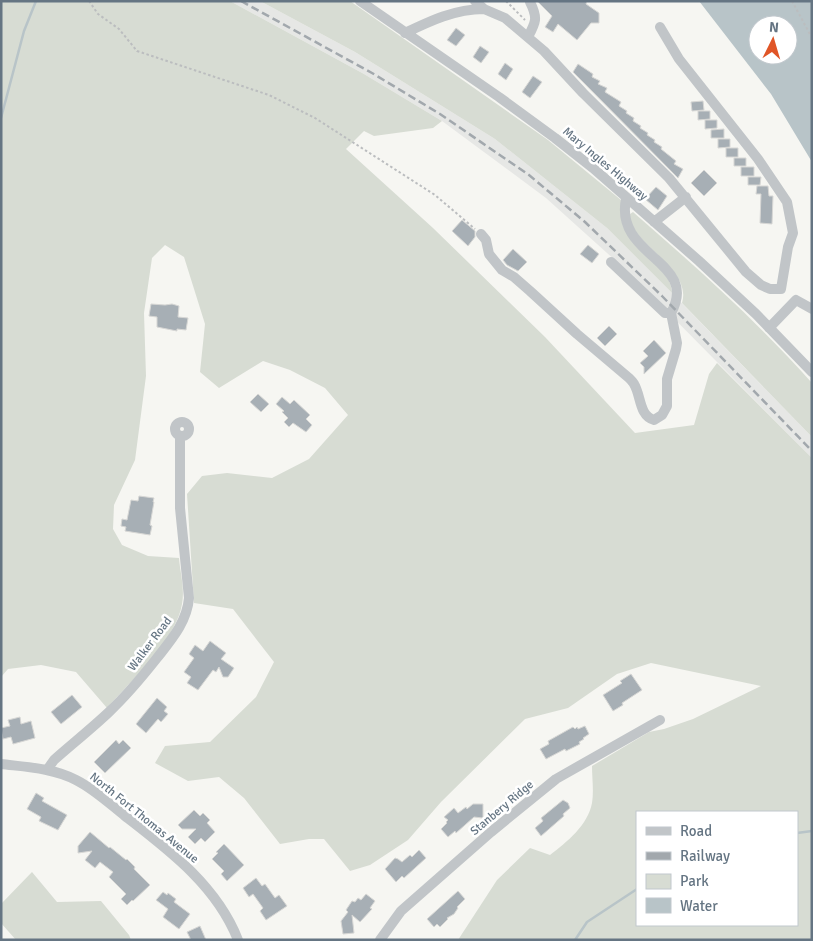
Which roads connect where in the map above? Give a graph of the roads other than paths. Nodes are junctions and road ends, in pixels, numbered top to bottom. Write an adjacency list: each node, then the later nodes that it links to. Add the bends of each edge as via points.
1 (360, 1): 6 (street, Mary Ingles Highway)
2 (475, 1): 4 (street)
3 (530, 2): 7 (street, via 536,23)
4 (484, 9): 6 (street, via 450,14); 7 (street, via 505,18)
5 (660, 27): 13 (street, via 679,59 758,159 787,202 793,233)
6 (405, 33): 9 (street, Mary Ingles Highway, via 555,138)
7 (528, 37): 8 (street)
8 (686, 197): 10 (street); 13 (street, via 746,272 761,285)
9 (626, 198): 10 (street, Mary Ingles Highway); 16 (street, via 624,207 631,234 675,279 677,299)
10 (654, 222): 17 (street, Mary Ingles Highway)
11 (481, 234): 16 (street, via 489,254 502,270 629,378 645,415 654,420 667,406 667,379 677,343)
12 (611, 262): 16 (street, via 653,304 665,313)
13 (781, 289): 14 (street)
14 (796, 300): 15 (street); 17 (street)
15 (812, 309)
16 (671, 313)
17 (770, 328): 18 (street, Mary Ingles Highway)
18 (812, 372)
19 (180, 436): 22 (street, Walker Road, via 180,508 189,598 184,619 166,648 126,695)
20 (660, 720): 24 (street, Stanbery Ridge, via 556,779 401,911)
21 (1, 764): 22 (street, North Fort Thomas Avenue)
22 (47, 770): 23 (street, North Fort Thomas Avenue, via 91,789 169,851 210,893)
23 (238, 940)
24 (380, 940)

